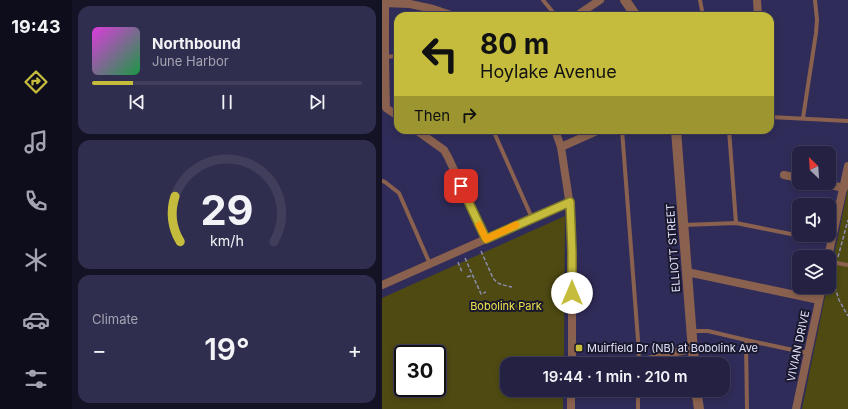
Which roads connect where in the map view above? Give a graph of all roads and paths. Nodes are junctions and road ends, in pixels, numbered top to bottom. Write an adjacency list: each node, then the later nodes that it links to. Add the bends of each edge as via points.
1 (436, 0): 9 (street)
2 (543, 0): 11 (lane)
3 (600, 0): 12 (street)
4 (625, 0): 13 (street)
5 (700, 0): 14 (lane)
6 (757, 0): 15 (street)
7 (815, 0): 21 (lane, via 816,33)
8 (384, 3): 9 (street, via 410,4); 17 (street)
9 (433, 9): 10 (street)
10 (442, 12)
11 (553, 12)
12 (582, 12)
13 (633, 12)
14 (702, 12)
15 (758, 12)
16 (394, 56): 17 (lane)
17 (383, 57): 18 (street)
18 (384, 108): 19 (street)
19 (394, 114)
20 (774, 117): 21 (lane)
21 (803, 118): 22 (lane)
22 (848, 120)
23 (422, 134): 44 (street, via 444,150)
24 (495, 134): 38 (lane)
25 (556, 134): 30 (street)
26 (590, 134): 30 (street)
27 (622, 134): 69 (lane)
28 (676, 134): 42 (street, ELLIOTT STREET)
29 (729, 134): 40 (lane)
30 (561, 146): 37 (street)
31 (848, 166): 36 (street)
32 (784, 175): 33 (street)
33 (792, 177)
34 (382, 181): 51 (lane, via 399,193)
35 (836, 186): 36 (street)
36 (844, 188): 41 (street)
37 (570, 202): 38 (street); 68 (street)
38 (532, 218): 44 (street)
39 (848, 220): 50 (path)
40 (736, 223): 42 (lane); 43 (lane)
41 (836, 224)
42 (683, 225): 54 (street, ELLIOTT STREET)
43 (792, 234)
44 (486, 239): 51 (street)
45 (832, 242): 46 (street)
46 (830, 250)
47 (481, 252): 58 (path, via 495,281)
48 (465, 258): 55 (path)
49 (458, 262): 53 (path)
50 (837, 263): 52 (lane)
51 (430, 264): 57 (street)
52 (848, 265)
53 (462, 272)
54 (687, 272): 62 (street); 64 (street, ELLIOTT STREET)
55 (472, 274): 56 (path); 60 (path, via 481,294)
56 (467, 277)
57 (382, 285)
58 (512, 287)
59 (836, 290): 63 (path)
60 (486, 292)
61 (820, 294): 62 (street, VIVIAN DRIVE)
62 (819, 300): 67 (street, VIVIAN DRIVE)
63 (848, 316)
64 (691, 331): 65 (lane, via 708,331); 66 (street, ELLIOTT STREET)
65 (746, 340): 67 (lane); 78 (lane)
66 (693, 349): 70 (street); 71 (street, ELLIOTT STREET)
67 (807, 353): 79 (street, VIVIAN DRIVE)
68 (572, 357)
69 (638, 357)
70 (658, 357)
71 (694, 357)
72 (572, 397): 75 (street)
73 (638, 397): 76 (lane)
74 (697, 397): 77 (street)
75 (571, 409)
76 (638, 409)
77 (698, 409)
78 (747, 409)
79 (796, 409)

